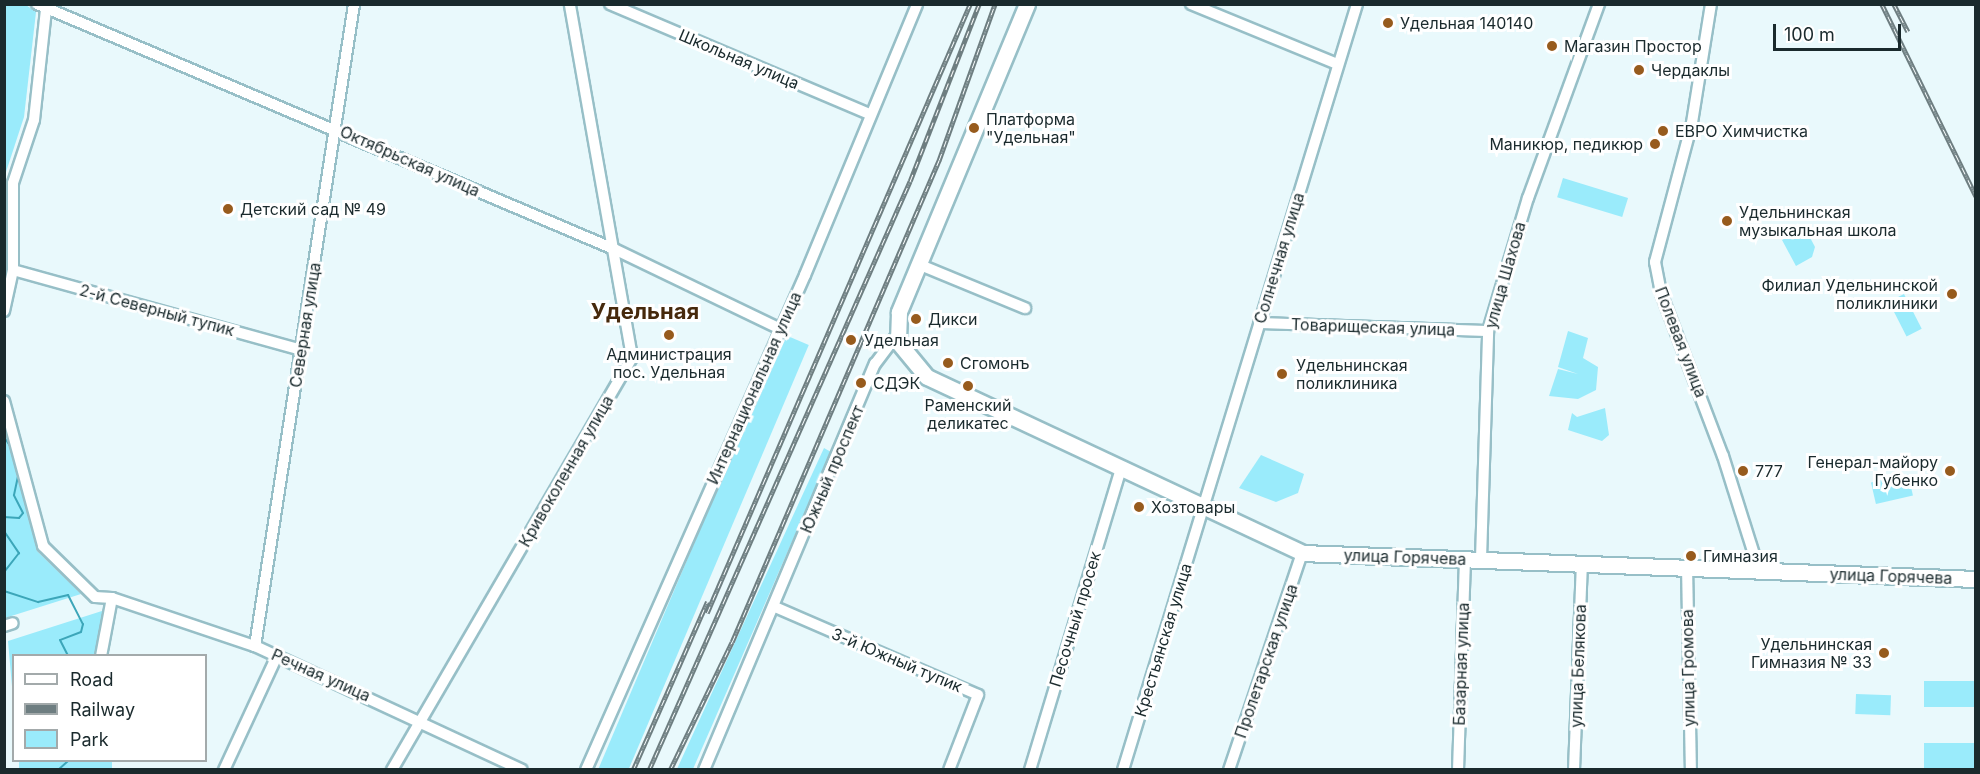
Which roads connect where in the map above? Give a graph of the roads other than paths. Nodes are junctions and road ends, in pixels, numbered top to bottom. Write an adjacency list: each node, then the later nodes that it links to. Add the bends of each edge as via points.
1 (354, 4): 13 (street, Северная улица)
2 (570, 4): 14 (street, Кривоколенная улица)
3 (610, 4): 12 (street, Школьная улица)
4 (917, 4): 12 (street, Интернациональная улица)
5 (1028, 4): 15 (main road)
6 (1191, 4): 11 (street)
7 (1357, 4): 11 (street, Солнечная улица)
8 (1599, 4): 21 (street, улица Шахова, via 1528,198)
9 (1711, 4): 32 (street, Полевая улица, via 1692,123 1655,262 1660,293 1724,456)
10 (42, 7): 13 (street, Октябрьская улица); 16 (street, via 34,120 13,183)
11 (1338, 64): 19 (street, Солнечная улица)
12 (867, 113): 20 (street, Интернациональная улица, via 805,275)
13 (337, 129): 14 (street, Октябрьская улица); 23 (street, Северная улица)
14 (614, 249): 20 (street, Октябрьская улица); 39 (street, Кривоколенная улица, via 632,357)
15 (918, 264): 17 (street); 22 (main road, via 899,312)
16 (13, 270): 18 (street); 23 (street, 2-й Северный тупик)
17 (1025, 308)
18 (4, 311)
19 (1259, 323): 21 (street, Товарищеская улица); 26 (street, Солнечная улица)
20 (778, 328): 43 (street, Интернациональная улица)
21 (1488, 331): 29 (street, улица Шахова)
22 (897, 336): 25 (main road, улица Горячева, via 908,360 927,377); 35 (street, Южный проспект, via 875,364)
23 (302, 350): 36 (street, Северная улица)
24 (4, 401): 34 (street, Речная улица, via 43,546 96,597)
25 (1121, 469): 26 (main road, улица Горячева); 46 (street, Песочный просек)
26 (1202, 511): 27 (main road, улица Горячева); 47 (street, Крестьянская улица)
27 (1302, 553): 28 (main road, улица Горячева); 48 (street, Пролетарская улица)
28 (1465, 559): 29 (main road, улица Горячева); 49 (street, Базарная улица)
29 (1481, 560): 30 (main road, улица Горячева)
30 (1582, 562): 31 (main road, улица Горячева); 50 (street, улица Белякова)
31 (1687, 566): 32 (main road, улица Горячева); 51 (street, улица Громова)
32 (1759, 570): 33 (main road, улица Горячева)
33 (1976, 579)
34 (112, 598): 36 (street, Речная улица); 37 (street)
35 (775, 607): 44 (street, Южный проспект); 45 (street, 3-й Южный тупик, via 978,695)
36 (255, 646): 38 (street, Речная улица)
37 (101, 654)
38 (277, 656): 39 (street, Речная улица); 40 (street)
39 (421, 719): 41 (street, Кривоколенная улица); 42 (street, Речная улица)
40 (224, 770)
41 (392, 770)
42 (522, 770)
43 (586, 770)
44 (704, 770)
45 (949, 770)
46 (1030, 770)
47 (1123, 770)
48 (1229, 770)
49 (1458, 770)
50 (1574, 770)
51 (1691, 770)

